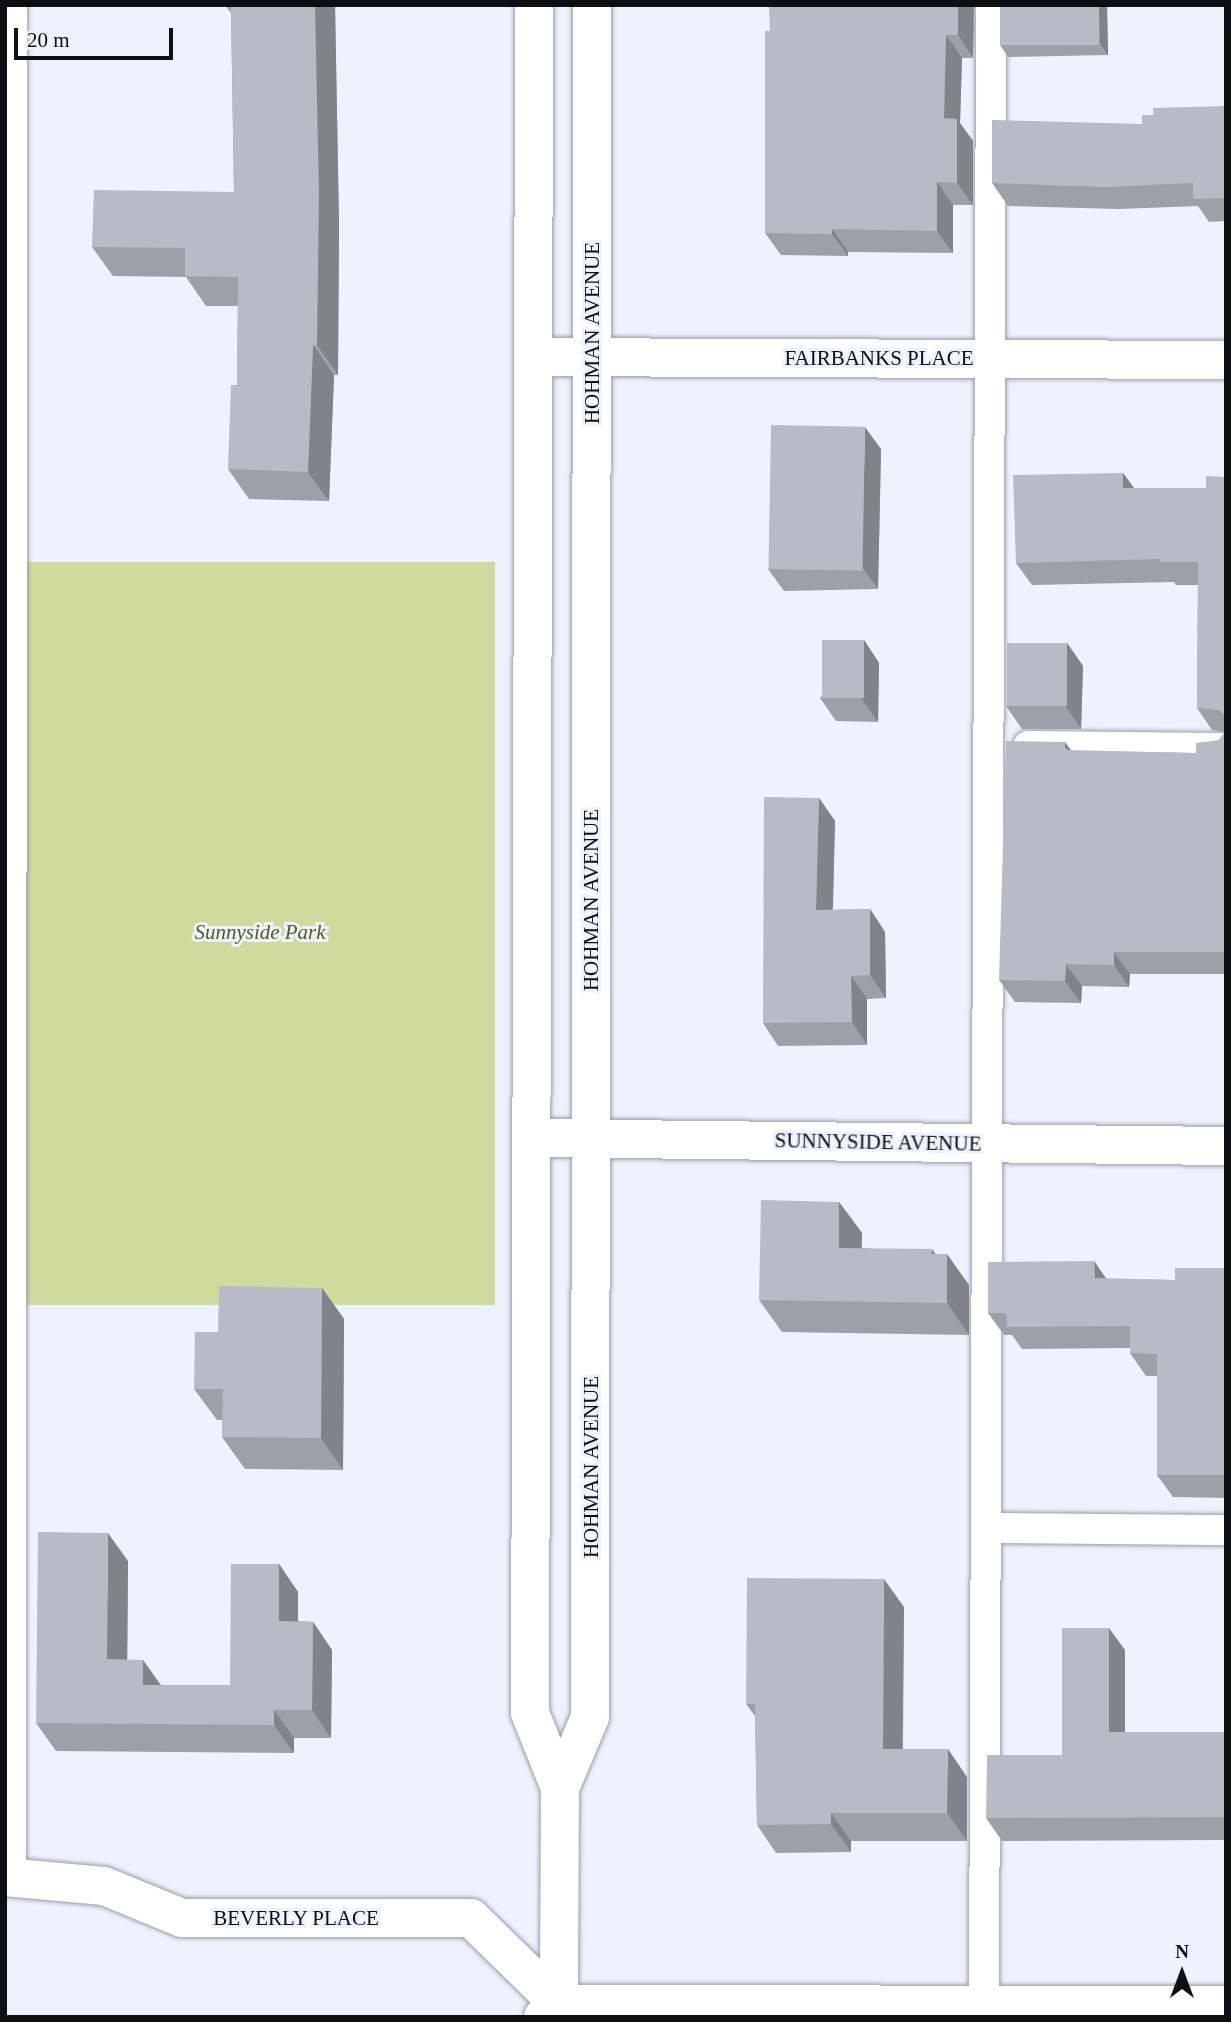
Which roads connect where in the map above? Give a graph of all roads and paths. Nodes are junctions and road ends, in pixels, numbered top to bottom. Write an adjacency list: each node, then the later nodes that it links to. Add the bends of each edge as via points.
1 (12, 5): 18 (lane)
2 (534, 5): 5 (main road, HOHMAN AVENUE)
3 (592, 5): 6 (main road, HOHMAN AVENUE)
4 (991, 5): 7 (lane)
5 (533, 357): 6 (main road, FAIRBANKS PLACE); 11 (main road, HOHMAN AVENUE)
6 (592, 357): 7 (main road, FAIRBANKS PLACE); 12 (main road, HOHMAN AVENUE)
7 (990, 359): 8 (main road, FAIRBANKS PLACE); 9 (lane)
8 (1226, 360)
9 (989, 746): 10 (lane); 13 (lane)
10 (1226, 748)
11 (531, 1138): 12 (main road, SUNNYSIDE AVENUE); 17 (main road, HOHMAN AVENUE, via 530,1713)
12 (591, 1139): 13 (main road, SUNNYSIDE AVENUE); 17 (main road, HOHMAN AVENUE, via 590,1717)
13 (988, 1143): 14 (main road, SUNNYSIDE AVENUE); 15 (lane)
14 (1226, 1146)
15 (986, 1528): 16 (lane); 20 (lane)
16 (1226, 1530)
17 (560, 1788): 21 (main road, HOHMAN AVENUE)
18 (8, 1877): 21 (main road, BEVERLY PLACE, via 104,1886 182,1918 471,1918)
19 (1226, 2005): 20 (main road)
20 (984, 2010): 21 (main road)
21 (554, 2012)

